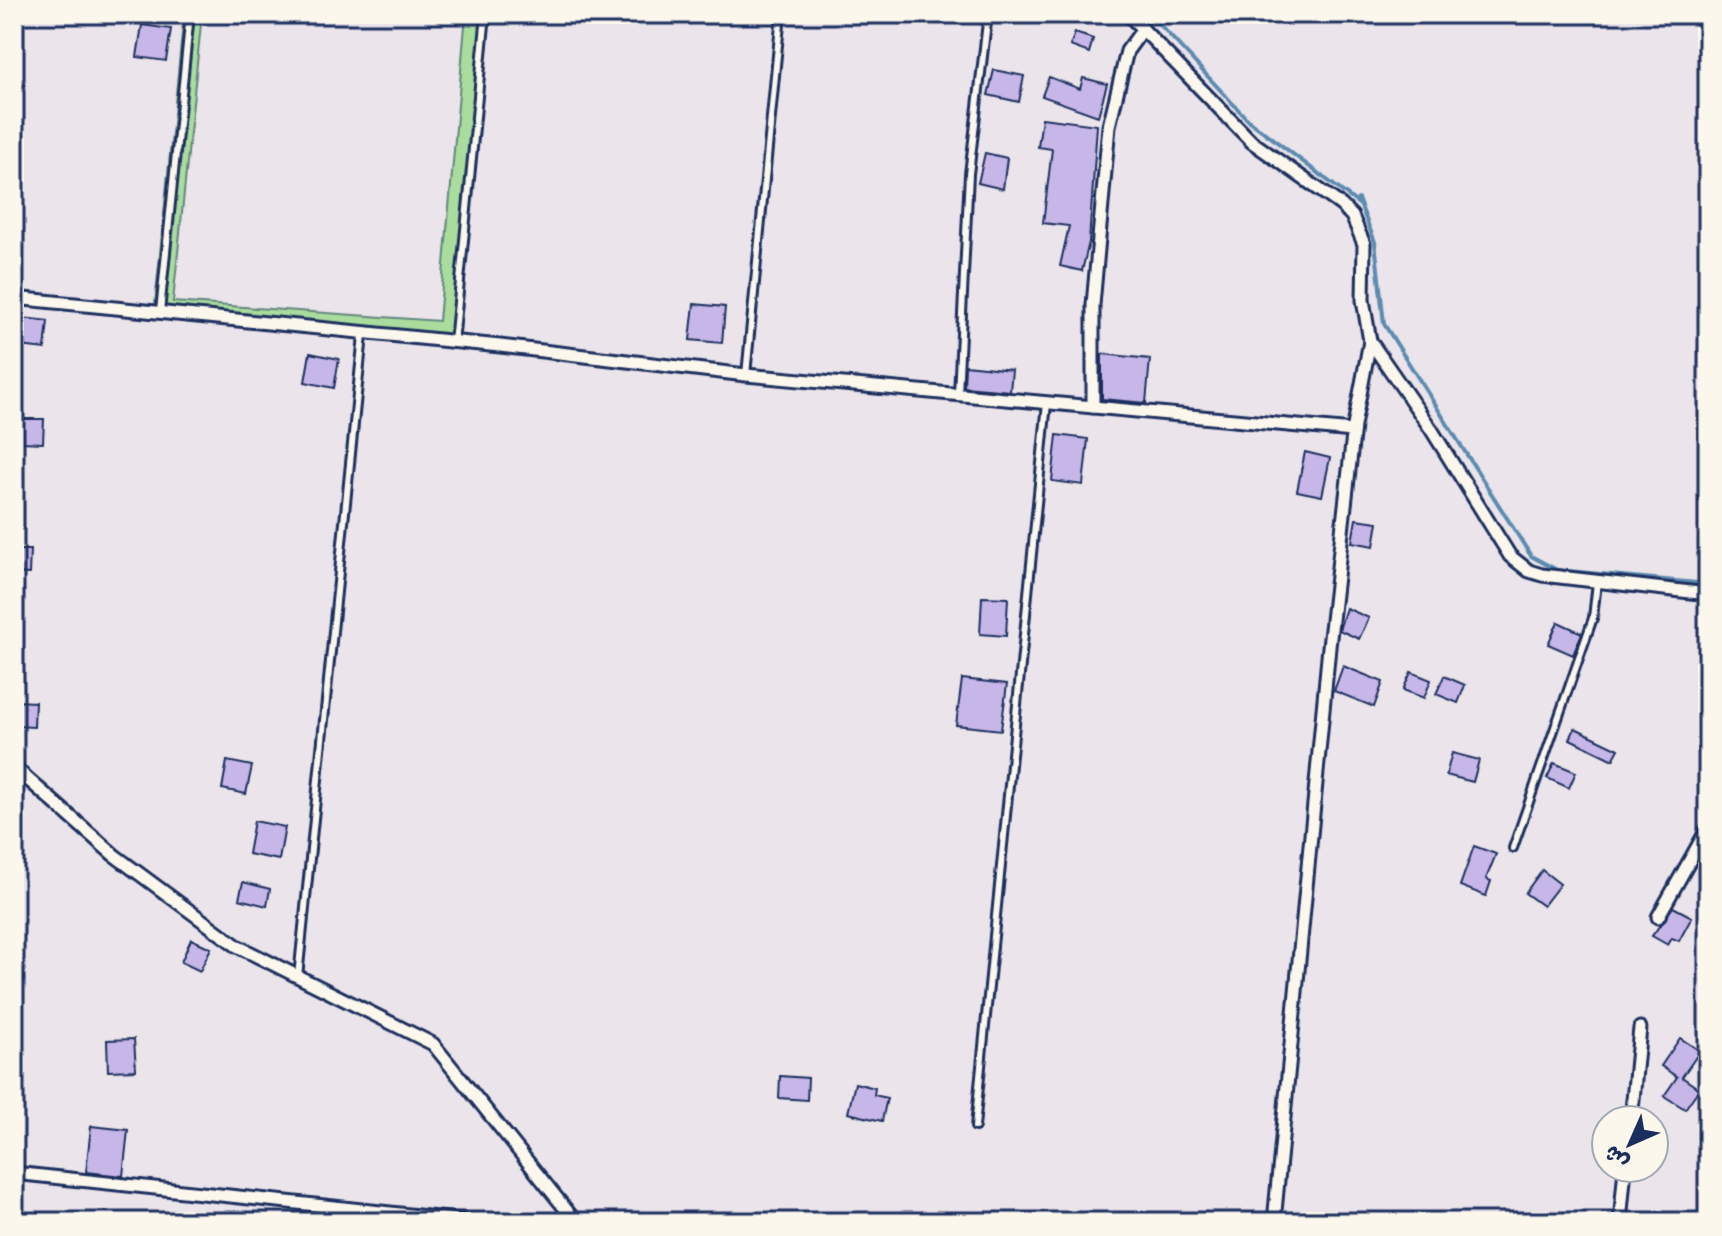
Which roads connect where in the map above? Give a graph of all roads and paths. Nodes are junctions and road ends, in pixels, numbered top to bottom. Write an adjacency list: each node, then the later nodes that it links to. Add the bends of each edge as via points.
1 (190, 14): 8 (lane)
2 (486, 14): 11 (lane)
3 (781, 14): 12 (lane)
4 (988, 14): 13 (lane, via 969,174)
5 (1128, 14): 6 (street)
6 (1143, 29): 10 (street, via 1252,142 1352,216 1364,244 1363,300); 15 (street, via 1127,51 1109,126 1093,305)
7 (14, 298): 8 (street)
8 (160, 315): 9 (street)
9 (363, 335): 11 (street); 23 (lane)
10 (1370, 341): 16 (street); 17 (street, via 1510,556 1529,571)
11 (454, 343): 12 (street)
12 (746, 375): 13 (street)
13 (958, 394): 14 (street)
14 (1047, 403): 15 (street); 26 (lane)
15 (1093, 407): 16 (street)
16 (1353, 431): 33 (street)
17 (1597, 582): 18 (street); 21 (lane, via 1593,618)
18 (1708, 594)
19 (14, 767): 23 (street, via 114,855 226,938)
20 (1708, 828): 22 (street)
21 (1513, 848)
22 (1658, 917)
23 (298, 977): 32 (street, via 433,1044)
24 (1640, 1028): 25 (street)
25 (1633, 1104)
26 (975, 1127)
27 (14, 1173): 29 (street)
28 (1624, 1184): 34 (street)
29 (360, 1209): 30 (street); 31 (street)
30 (352, 1222)
31 (475, 1222)
32 (576, 1222)
33 (1274, 1222)
34 (1620, 1222)

